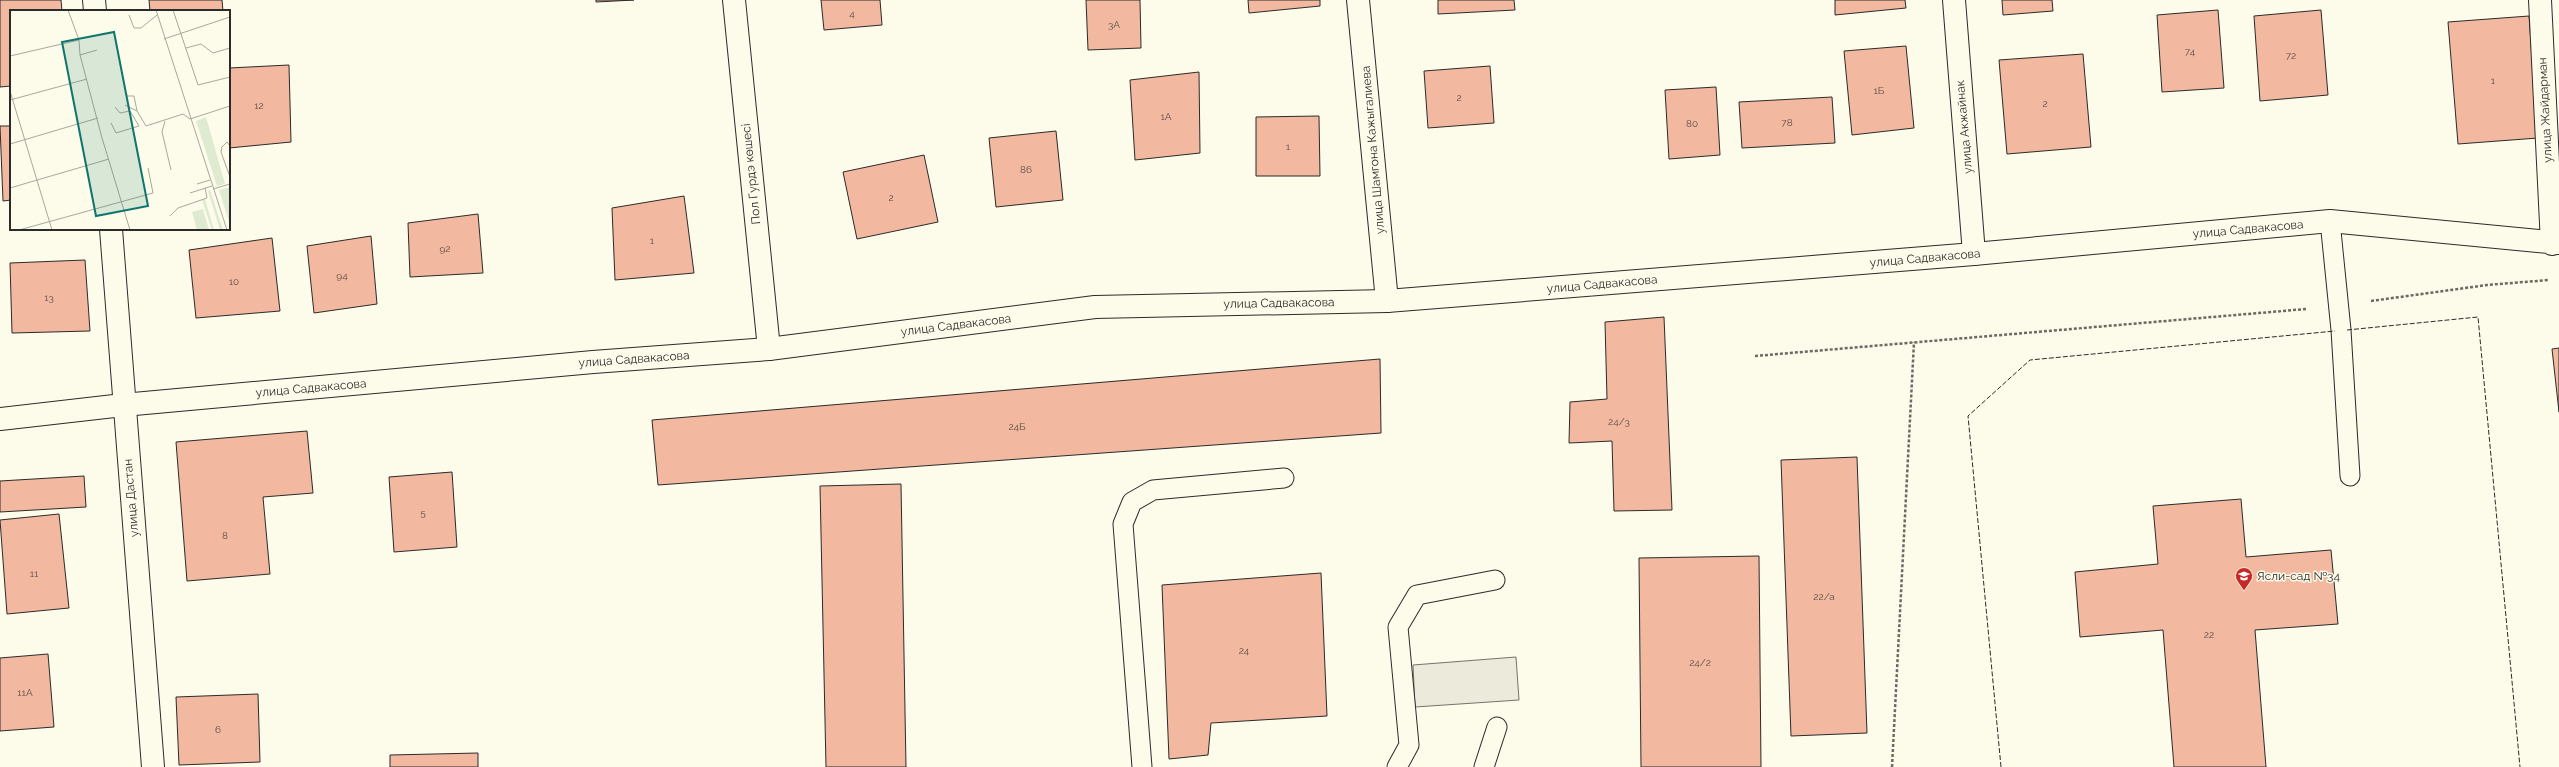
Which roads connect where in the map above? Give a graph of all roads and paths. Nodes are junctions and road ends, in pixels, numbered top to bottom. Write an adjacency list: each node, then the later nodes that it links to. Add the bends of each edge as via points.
1 (94, 0): 6 (street)
2 (734, 0): 15 (street, Пол Гурдэ көшесі)
3 (1358, 0): 12 (street, улица Шамгона Кажыгалиева)
4 (1954, 0): 10 (street, улица Акжайнак)
5 (2540, 0): 9 (street, улица Жайдарман)
6 (95, 10)
7 (2330, 222): 9 (street, улица Садвакасова); 10 (street, улица Садвакасова); 13 (lane)
8 (111, 230): 17 (street, улица Дастан)
9 (2555, 244)
10 (1974, 254): 12 (street, улица Садвакасова)
11 (2552, 279): 13 (path, via 2487,285)
12 (1387, 300): 15 (street, улица Садвакасова, via 1095,307)
13 (2338, 306): 14 (path); 19 (lane)
14 (1914, 342): 16 (path); 27 (path)
15 (769, 349): 17 (street, улица Садвакасова, via 593,362)
16 (1755, 356)
17 (123, 405): 18 (street, улица Садвакасова); 23 (street, улица Дастан)
18 (0, 419)
19 (2350, 476)
20 (1284, 478): 24 (lane, via 1153,490 1132,502 1123,524)
21 (1495, 580): 25 (lane, via 1417,595 1398,627 1409,745)
22 (1497, 727): 26 (lane)
23 (153, 767)
24 (1142, 767)
25 (1397, 767)
26 (1484, 767)
27 (1892, 767)

